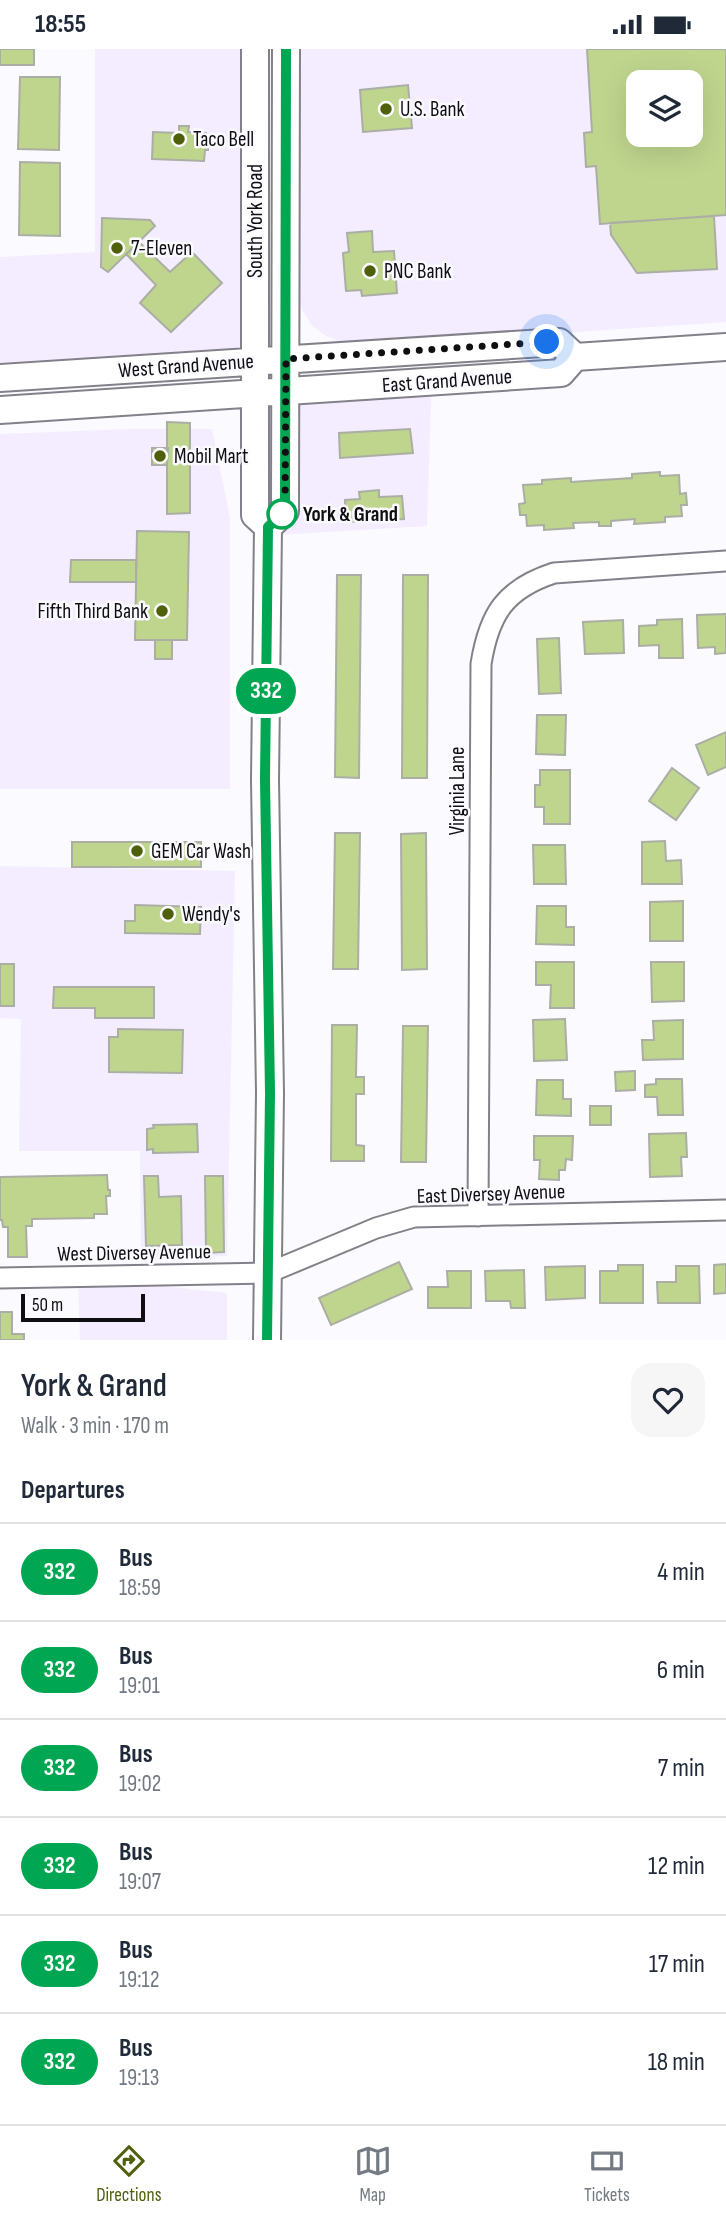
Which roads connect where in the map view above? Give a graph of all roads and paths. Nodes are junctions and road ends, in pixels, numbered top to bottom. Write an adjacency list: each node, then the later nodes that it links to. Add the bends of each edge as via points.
1 (255, 49): 6 (main road, South York Road)
2 (286, 49): 5 (main road, South York Road)
3 (726, 347): 4 (main road, East Grand Avenue)
4 (575, 357): 5 (main road, West Grand Avenue, via 559,342); 8 (main road, East Grand Avenue, via 561,373)
5 (286, 359): 6 (main road, West Grand Avenue); 8 (main road, South York Road)
6 (254, 361): 7 (main road, West Grand Avenue); 9 (main road, South York Road)
7 (0, 378)
8 (286, 392): 9 (main road, West Grand Avenue); 11 (main road, South York Road, via 285,511)
9 (254, 394): 10 (main road, West Grand Avenue); 11 (main road, South York Road, via 254,515)
10 (0, 410)
11 (268, 527): 15 (main road)
12 (726, 561): 14 (street, Virginia Lane, via 554,573 513,595 485,636 481,664)
13 (726, 1210): 14 (street, East Diversey Avenue)
14 (478, 1216): 15 (street, East Diversey Avenue, via 414,1217)
15 (268, 1273): 16 (street, West Diversey Avenue); 17 (main road)
16 (0, 1278)
17 (267, 1340)

